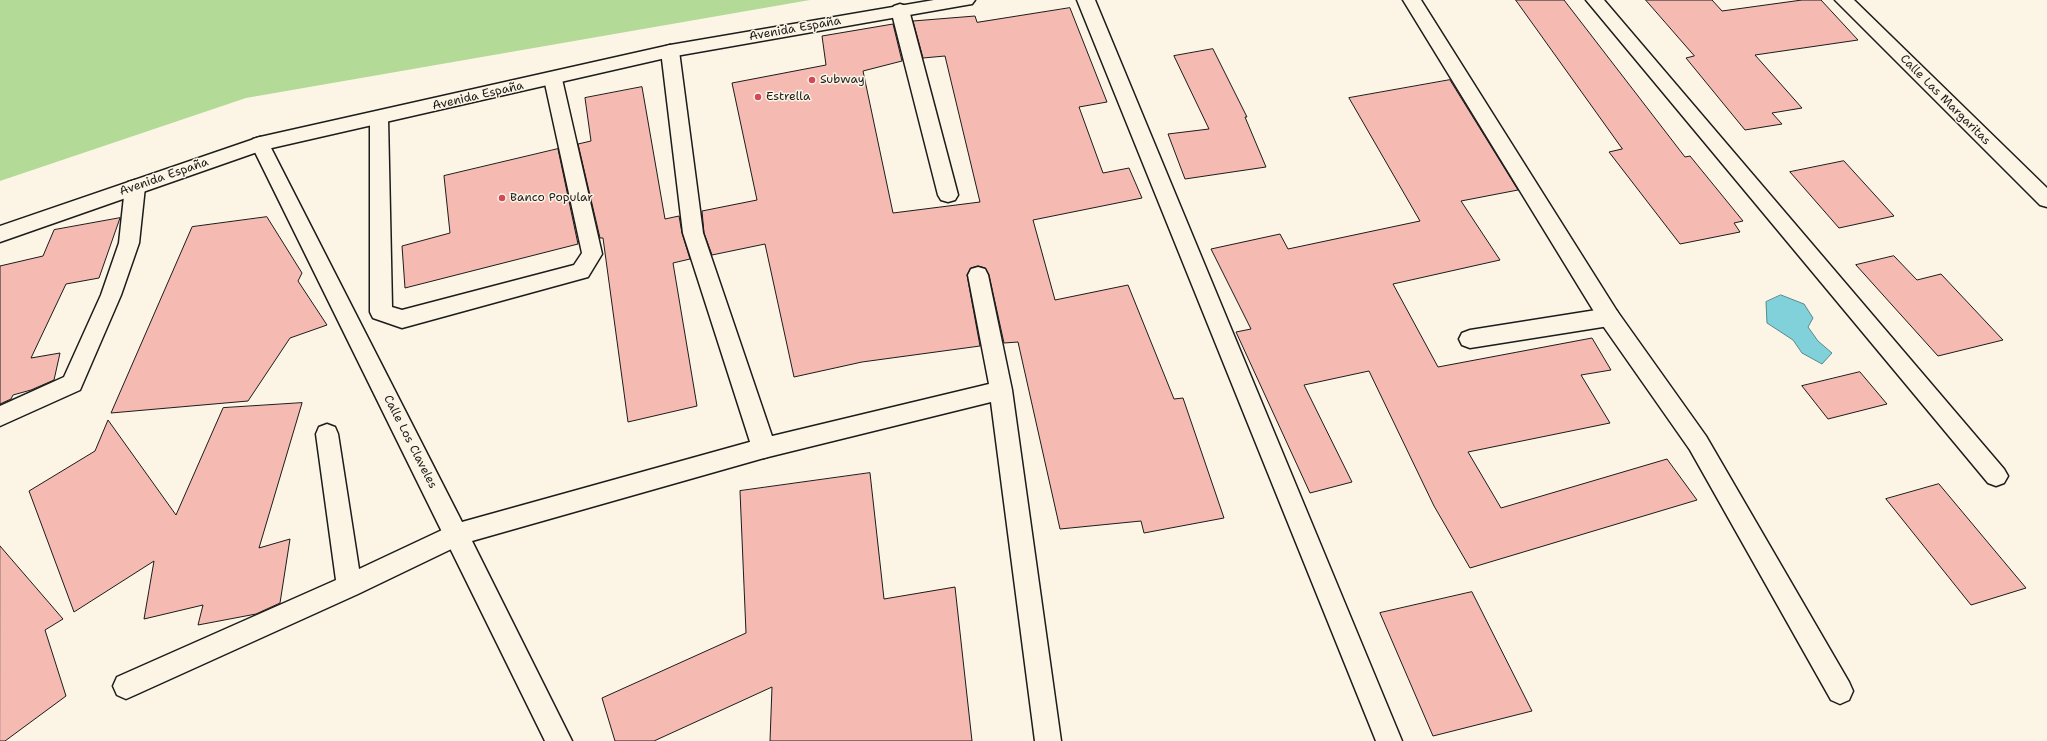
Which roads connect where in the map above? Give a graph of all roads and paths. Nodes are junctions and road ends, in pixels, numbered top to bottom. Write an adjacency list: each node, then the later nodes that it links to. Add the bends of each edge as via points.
1 (966, 0): 6 (street, Avenida España)
2 (1086, 0): 29 (street)
3 (1412, 0): 16 (street)
4 (1595, 0): 22 (street)
5 (1844, 0): 13 (street, Calle Las Margaritas)
6 (900, 10): 7 (street, Avenida España); 12 (street)
7 (670, 51): 8 (street, Avenida España); 21 (street, via 692,233)
8 (553, 79): 9 (street, Avenida España); 9 (street, via 592,254 581,271 402,319 381,312)
9 (379, 118): 10 (street, Avenida España)
10 (260, 144): 11 (street, Avenida España); 23 (street, Calle Los Claveles)
11 (135, 187): 14 (street, Avenida España); 19 (street, via 129,243 111,295 72,383)
12 (948, 194)
13 (2047, 200)
14 (0, 234)
15 (978, 275): 18 (street)
16 (1609, 316): 17 (street); 26 (street, via 1698,443)
17 (1470, 339)
18 (1001, 390): 21 (street); 28 (street)
19 (0, 416)
20 (327, 434): 24 (street)
21 (764, 448): 23 (street)
22 (1996, 476)
23 (457, 534): 24 (street); 27 (street, Calle Los Claveles)
24 (349, 586): 25 (street)
25 (126, 686)
26 (1840, 691)
27 (559, 741)
28 (1048, 741)
29 (1389, 741)

